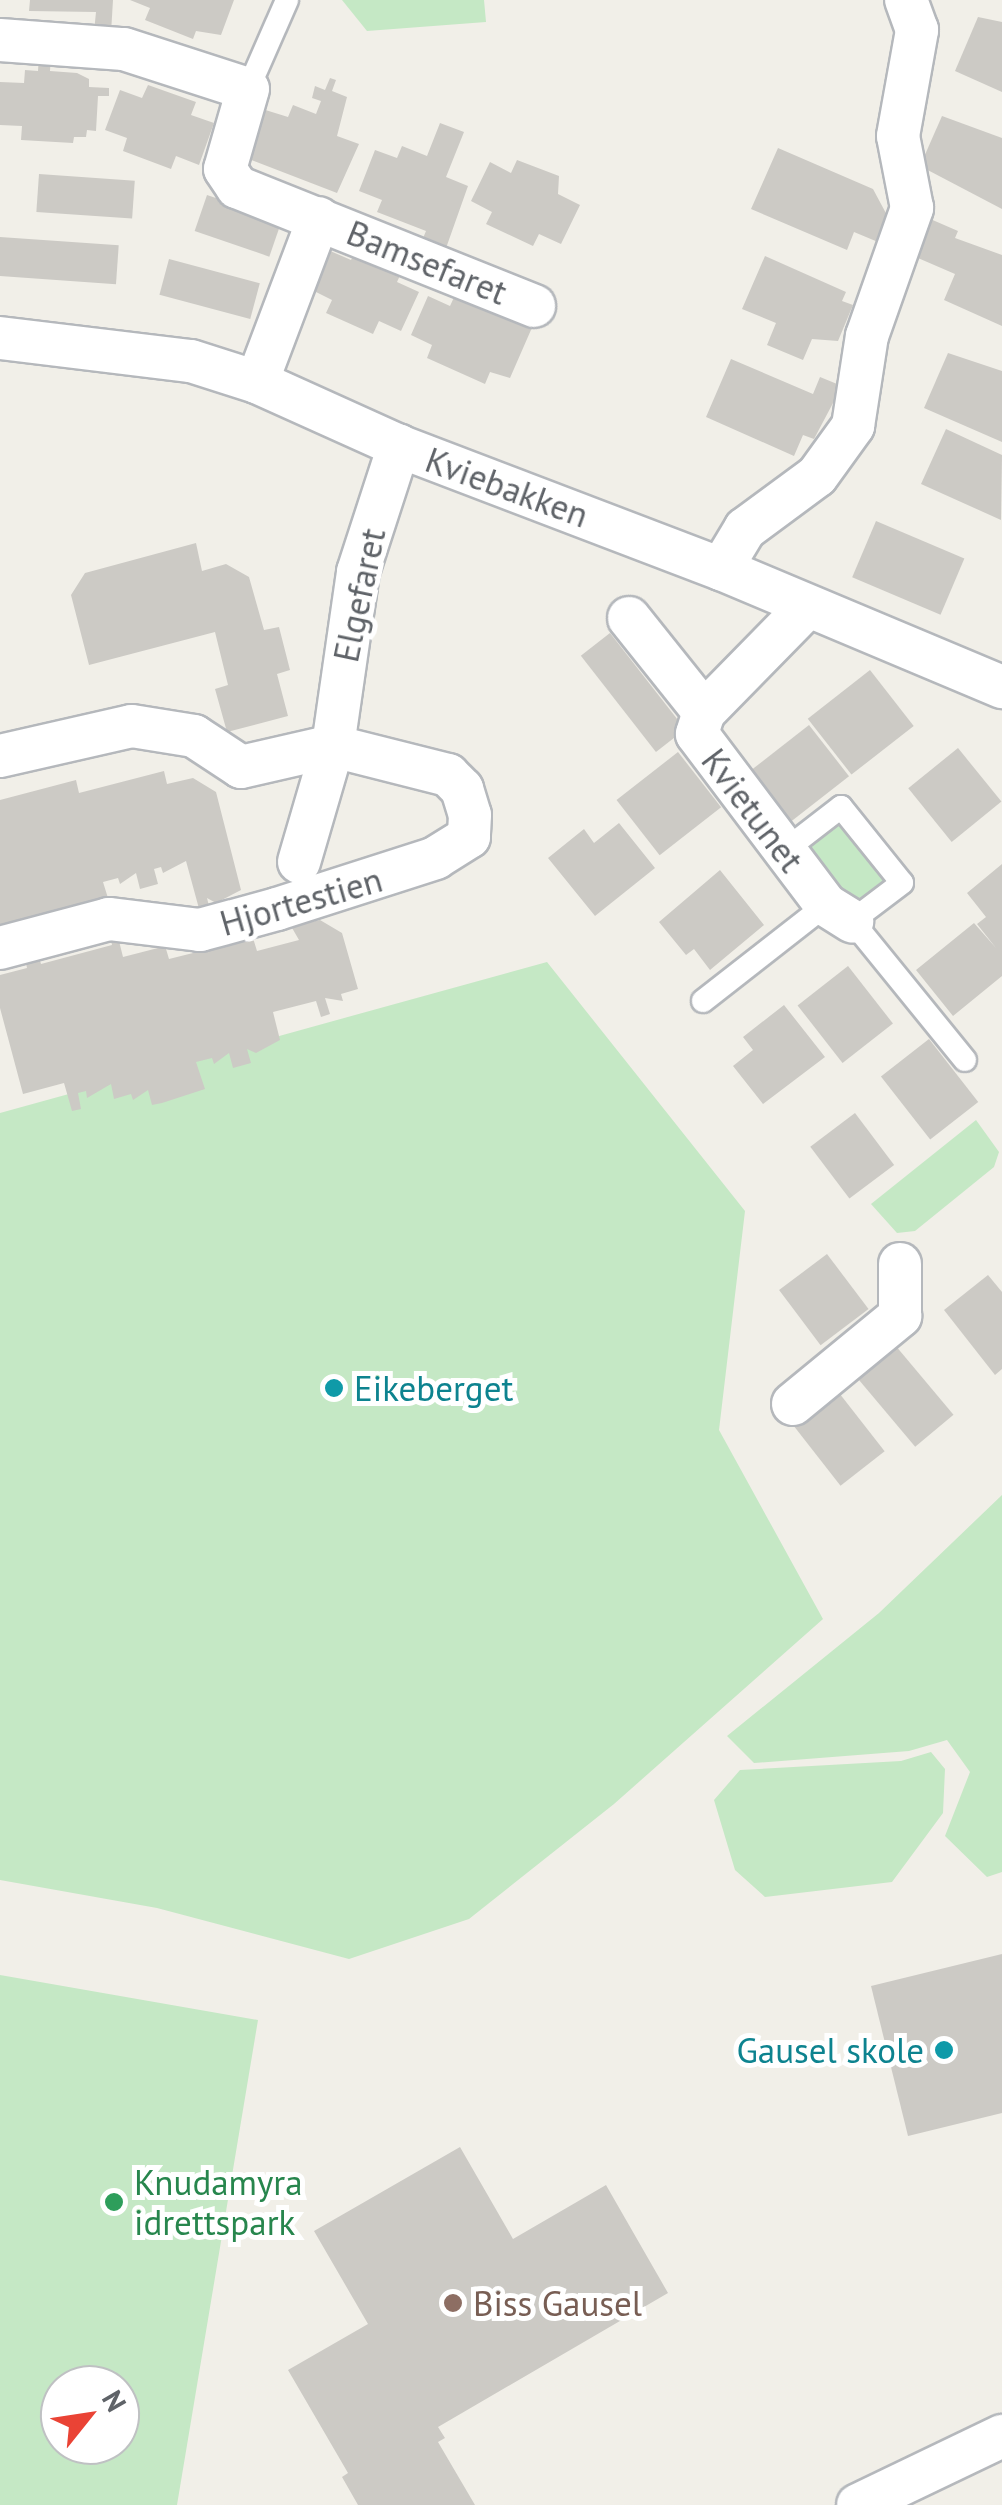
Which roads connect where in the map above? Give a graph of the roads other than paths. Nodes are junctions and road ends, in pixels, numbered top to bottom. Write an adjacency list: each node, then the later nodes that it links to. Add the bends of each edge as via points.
1 (287, 0): 4 (lane)
2 (906, 0): 10 (street, via 916,30 898,136 912,208 866,336 853,426 816,476 744,529)
3 (0, 40): 4 (street, via 124,49)
4 (248, 89): 5 (street, Bamsefaret, via 225,169 237,186)
5 (319, 218): 6 (street, Bamsefaret); 8 (street, Bamsefaret)
6 (534, 306)
7 (0, 338): 8 (street, Kviebakken, via 114,348)
8 (256, 382): 9 (street, Kviebakken)
9 (399, 446): 10 (street, Kviebakken); 15 (street, Elgefaret, via 358,572)
10 (721, 569): 11 (street, Kviebakken)
11 (806, 608): 13 (street, Kviebakken); 14 (street, Kvietunet)
12 (629, 618): 14 (street, Kvietunet)
13 (1002, 687)
14 (704, 712): 17 (street, Kvietunet, via 698,720 701,744)
15 (333, 746): 16 (street, via 241,767 194,736 132,726); 18 (street, Elgefaret); 20 (street, Hjortestien, via 448,775 462,790 469,837 436,858 200,930 108,919)
16 (0, 756)
17 (784, 851): 19 (street, Kvietunet); 19 (lane, via 842,807 902,883)
18 (299, 862)
19 (839, 913): 21 (lane, Kvietunet); 22 (lane, Kvietunet)
20 (0, 948)
21 (703, 1002)
22 (965, 1060)
23 (900, 1264): 24 (street, via 900,1316)
24 (793, 1404)
25 (1002, 2436): 26 (street)
26 (858, 2505)

